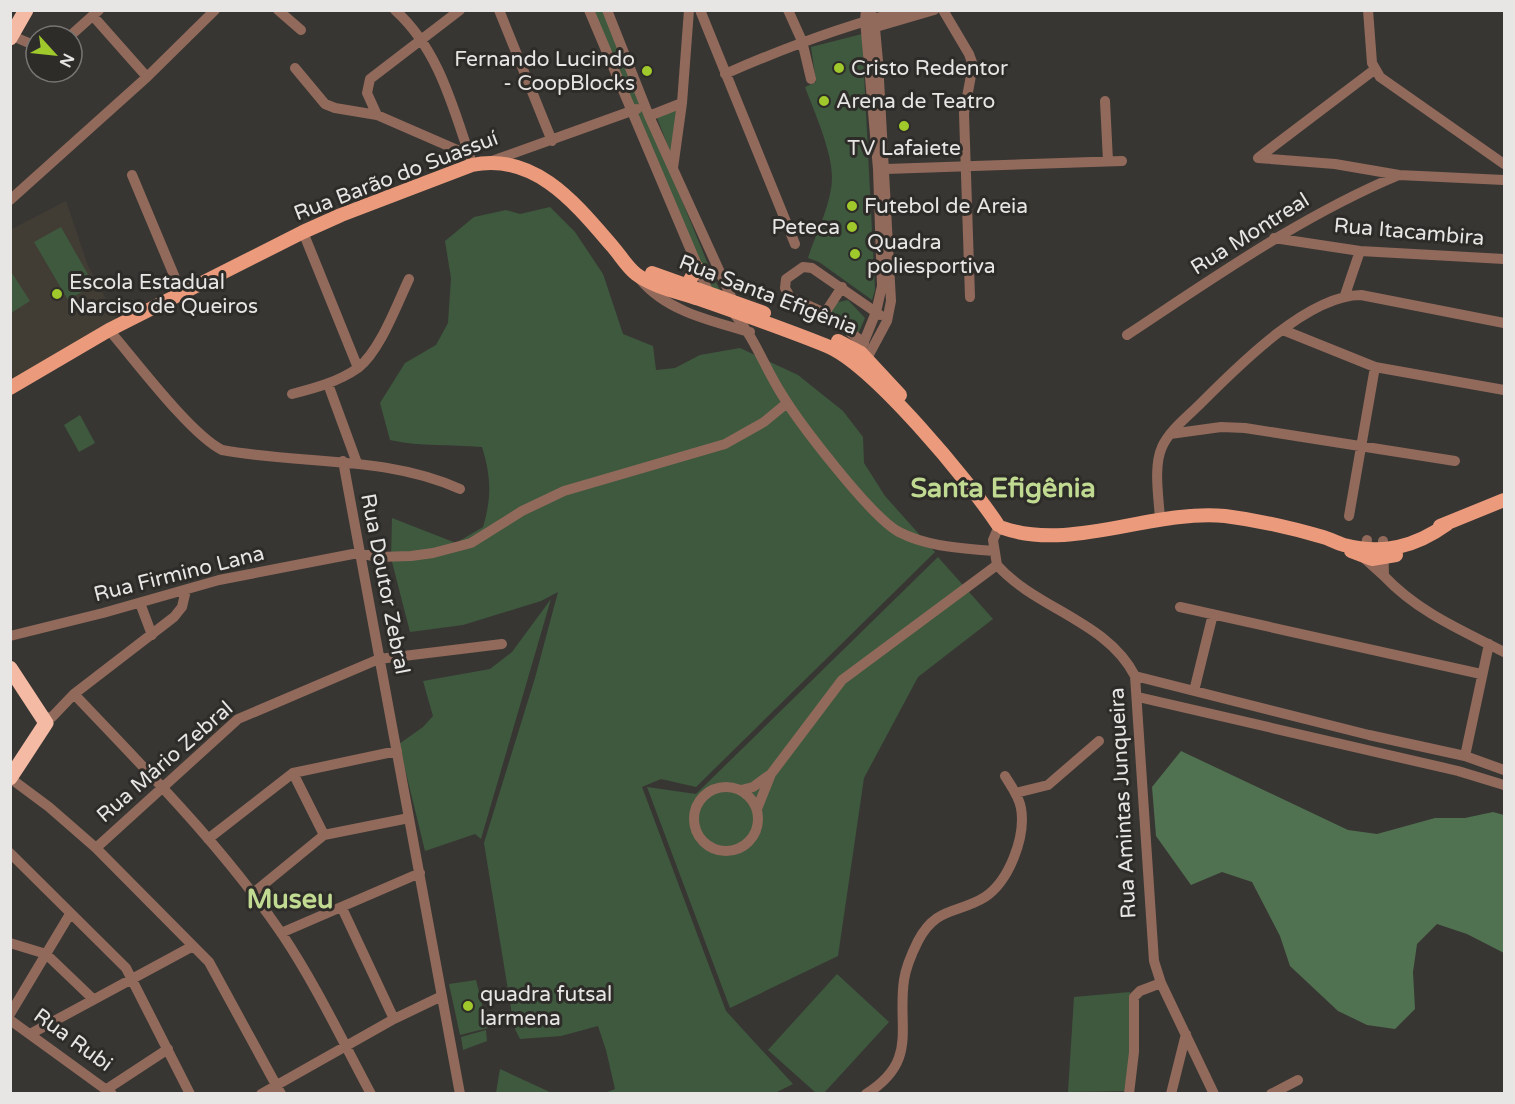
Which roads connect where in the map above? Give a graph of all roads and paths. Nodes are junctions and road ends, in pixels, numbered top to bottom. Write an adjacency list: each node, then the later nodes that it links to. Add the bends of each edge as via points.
1 (26, 10): 20 (highway)
2 (214, 10): 26 (street)
3 (278, 10): 19 (street)
4 (395, 10): 21 (street)
5 (460, 10): 21 (street)
6 (499, 10): 33 (street)
7 (589, 10): 31 (street)
8 (607, 10): 30 (street)
9 (689, 10): 29 (street)
10 (700, 10): 25 (street)
11 (788, 10): 22 (street)
12 (906, 10): 17 (street)
13 (934, 10): 17 (street)
14 (943, 10): 39 (street, via 972,64 964,113)
15 (1368, 10): 24 (street)
16 (96, 14): 18 (street); 26 (street)
17 (869, 19): 22 (street); 41 (street); 64 (street, via 882,286)
18 (84, 24)
19 (301, 30)
20 (11, 36)
21 (421, 37): 32 (street, via 370,79 366,93); 34 (street, via 440,73)
22 (802, 41): 25 (street); 27 (street)
23 (295, 68): 32 (street, via 326,104)
24 (1374, 70): 38 (street, via 1391,86); 42 (street, via 1258,158)
25 (725, 74): 50 (street)
26 (147, 77): 47 (street)
27 (811, 79)
28 (1104, 100): 35 (street)
29 (682, 103): 30 (street, Rua Barão do Suassuí); 40 (street)
30 (647, 110): 31 (street, Rua Barão do Suassuí); 40 (street)
31 (631, 111): 33 (street, Rua Barão do Suassuí); 54 (street)
32 (377, 115): 34 (street)
33 (552, 141): 36 (street, Rua Barão do Suassuí)
34 (470, 160): 36 (main road, Rua Barão do Suassuí); 48 (main road, Rua Barão do Suassuí)
35 (1108, 160): 37 (street); 39 (street)
36 (492, 161): 53 (main road, Rua Santa Efigênia, via 530,171 557,188)
37 (1122, 161)
38 (1504, 164)
39 (966, 165): 41 (street); 61 (street)
40 (673, 169): 63 (street)
41 (886, 169): 66 (street, via 891,301)
42 (1367, 170): 44 (street); 46 (street)
43 (132, 175): 59 (street)
44 (1399, 175): 45 (street); 46 (street, Rua Montreal)
45 (1504, 180)
46 (1362, 190): 49 (street, Rua Montreal)
47 (10, 200)
48 (303, 232): 59 (main road, Rua Barão do Suassuí); 74 (street)
49 (1274, 238): 51 (street, Rua Itacambira); 71 (street, Rua Montreal)
50 (795, 244)
51 (1360, 250): 52 (street, Rua Itacambira); 60 (street)
52 (1504, 260)
53 (625, 261): 55 (main road, Rua Santa Efigênia); 57 (main road, Rua Santa Efigênia)
54 (697, 268): 57 (main road); 62 (street)
55 (636, 274): 62 (main road, Rua Santa Efigênia); 70 (street, via 656,296 673,305)
56 (409, 279): 74 (street, via 378,341)
57 (687, 285): 62 (main road, Rua Santa Efigênia)
58 (842, 287): 64 (street); 65 (street); 65 (street, via 812,268 803,267 786,279 784,288 790,297)
59 (181, 292): 68 (main road, Rua Barão do Suassuí)
60 (1345, 295): 67 (street, via 1392,299); 69 (street)
61 (970, 297)
62 (711, 299): 63 (main road, Rua Santa Efigênia)
63 (732, 306): 70 (street); 72 (main road, Rua Santa Efigênia, via 837,341)
64 (876, 312): 66 (street); 72 (street)
65 (825, 313): 72 (street)
66 (887, 321): 72 (street)
67 (1504, 323)
68 (109, 330): 76 (main road, Rua Barão do Suassuí); 82 (street, via 211,445 233,452)
69 (1283, 330): 73 (street); 80 (street, via 1251,353)
70 (750, 332): 79 (street)
71 (1127, 335)
72 (862, 357): 90 (main road, Rua Santa Efigênia)
73 (1375, 367): 77 (street); 81 (street)
74 (358, 368): 75 (street)
75 (328, 384): 78 (street); 84 (street)
76 (10, 388)
77 (1504, 390)
78 (292, 394)
79 (787, 403): 94 (street, via 860,495 894,529 935,545); 95 (street, Rua Firmino Lana, via 764,422 725,444 564,491 522,511 471,543 411,556)
80 (1170, 435): 81 (street, via 1221,427 1245,428); 88 (street, via 1159,458)
81 (1361, 446): 83 (street); 87 (street)
82 (343, 461): 84 (street); 95 (street, Rua Doutor Zebral)
83 (1455, 461)
84 (357, 462): 85 (street, via 418,474)
85 (460, 489)
86 (1504, 500): 89 (main road)
87 (1349, 516)
88 (1160, 520): 90 (main road, via 1070,533); 91 (main road, via 1225,516)
89 (1447, 524): 93 (main road); 93 (main road, via 1428,538)
90 (1001, 525): 94 (street, Rua Amintas Junqueira)
91 (1326, 537): 92 (main road); 92 (main road)
92 (1364, 549): 93 (main road); 97 (street)
93 (1384, 550): 97 (street)
94 (993, 551): 96 (street, Rua Amintas Junqueira)
95 (358, 553): 98 (street, Rua Firmino Lana); 107 (street, Rua Doutor Zebral)
96 (997, 565): 110 (street, Rua Amintas Junqueira, via 1017,585 1078,621 1116,650); 124 (street, via 842,680)
97 (1384, 576): 105 (street, via 1412,604)
98 (186, 590): 99 (street, Rua Firmino Lana); 102 (street, via 182,607)
99 (140, 603): 102 (street); 103 (street, Rua Firmino Lana)
100 (1180, 607): 101 (street)
101 (1213, 614): 109 (street); 112 (street)
102 (152, 635): 113 (street)
103 (10, 636)
104 (502, 644): 107 (street, Rua Mário Zebral)
105 (1489, 644): 106 (street); 109 (street)
106 (1504, 652)
107 (379, 659): 120 (street, Rua Doutor Zebral); 128 (street, Rua Mário Zebral, via 238,718)
108 (10, 668): 116 (highway)
109 (1481, 674): 121 (street)
110 (1135, 676): 111 (street); 114 (street, Rua Amintas Junqueira)
111 (1177, 687): 112 (street); 115 (street)
112 (1194, 692): 117 (street)
113 (74, 694): 116 (street); 128 (street)
114 (1138, 697): 115 (street); 146 (street, Rua Amintas Junqueira, via 1150,929)
115 (1173, 705): 119 (street)
116 (45, 721): 126 (highway)
117 (1369, 735): 119 (street); 121 (street)
118 (1099, 741): 130 (street, via 1048,785)
119 (1366, 749): 127 (street)
120 (397, 751): 123 (street); 132 (street, Rua Doutor Zebral)
121 (1465, 756): 122 (street)
122 (1504, 770)
123 (293, 773): 133 (street); 134 (street)
124 (771, 774): 129 (street); 131 (street)
125 (1005, 776): 130 (street)
126 (11, 778): 135 (street)
127 (1504, 785)
128 (162, 788): 134 (street); 135 (street, Rua Mário Zebral)
129 (741, 790): 131 (street); 131 (street, via 728,786 705,794 693,816 701,840 717,850 736,850 747,844 755,834)
130 (1016, 793): 164 (street, via 1021,808 1020,830 1004,879 982,899 940,915 919,939 903,981 905,1027 898,1060 889,1075)
131 (757, 809)
132 (409, 818): 133 (street); 137 (street, Rua Doutor Zebral)
133 (324, 835): 138 (street)
134 (208, 839): 138 (street)
135 (96, 848): 143 (street)
136 (10, 853): 140 (street)
137 (420, 873): 139 (street); 147 (street, Rua Doutor Zebral)
138 (252, 894): 141 (street)
139 (342, 908): 141 (street); 150 (street)
140 (70, 914): 144 (street); 145 (street, via 113,953)
141 (281, 933): 154 (street)
142 (10, 943): 144 (street)
143 (193, 946): 145 (street); 157 (street, via 224,986)
144 (46, 954): 148 (street); 149 (street)
145 (133, 979): 148 (street); 155 (street)
146 (1161, 983): 153 (street, Rua Amintas Junqueira); 165 (street, via 1134,997)
147 (442, 996): 150 (street); 163 (street, Rua Doutor Zebral)
148 (93, 999): 152 (street)
149 (10, 1014)
150 (394, 1019): 154 (street)
151 (10, 1020): 152 (street, Rua Rubi)
152 (32, 1033): 158 (street, Rua Rubi)
153 (1186, 1034): 159 (street, Rua Amintas Junqueira); 166 (street)
154 (346, 1046): 157 (street); 162 (street)
155 (168, 1049): 158 (street); 160 (street)
156 (1298, 1080): 167 (street)
157 (279, 1090): 161 (street)
158 (110, 1091)
159 (1213, 1093)
160 (190, 1094)
161 (261, 1094)
162 (371, 1094)
163 (460, 1094)
164 (866, 1094)
165 (1129, 1094)
166 (1171, 1094)
167 (1271, 1094)

